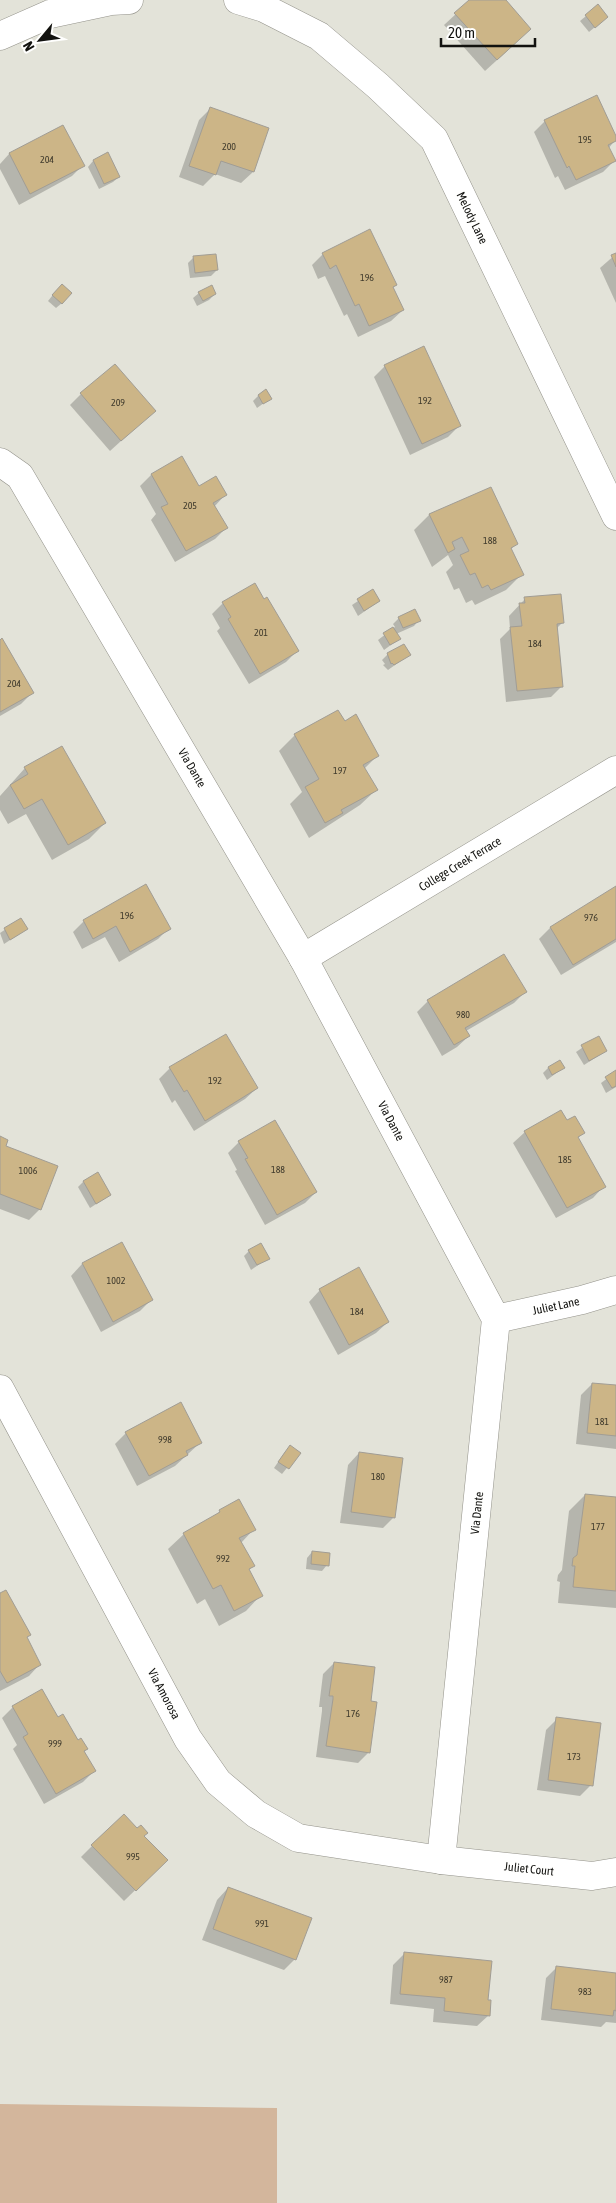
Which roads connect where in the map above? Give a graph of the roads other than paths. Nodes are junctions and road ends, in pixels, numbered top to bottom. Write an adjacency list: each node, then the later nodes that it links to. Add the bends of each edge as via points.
1 (129, 0): 4 (street, via 50,14)
2 (238, 0): 3 (street, Melody Lane)
3 (266, 4): 6 (street, Melody Lane, via 319,36 434,139)
4 (0, 36)
5 (0, 462): 8 (street, Via Dante, via 20,476)
6 (616, 516)
7 (616, 770): 8 (street, College Creek Terrace)
8 (304, 958): 10 (street, Via Dante)
9 (616, 1290): 10 (street, Juliet Lane)
10 (496, 1319): 12 (street, Via Dante)
11 (0, 1388): 12 (street, Via Amorosa, via 188,1739 218,1782 256,1814 298,1838)
12 (441, 1860): 13 (street, Juliet Court, via 592,1876)
13 (616, 1872)

